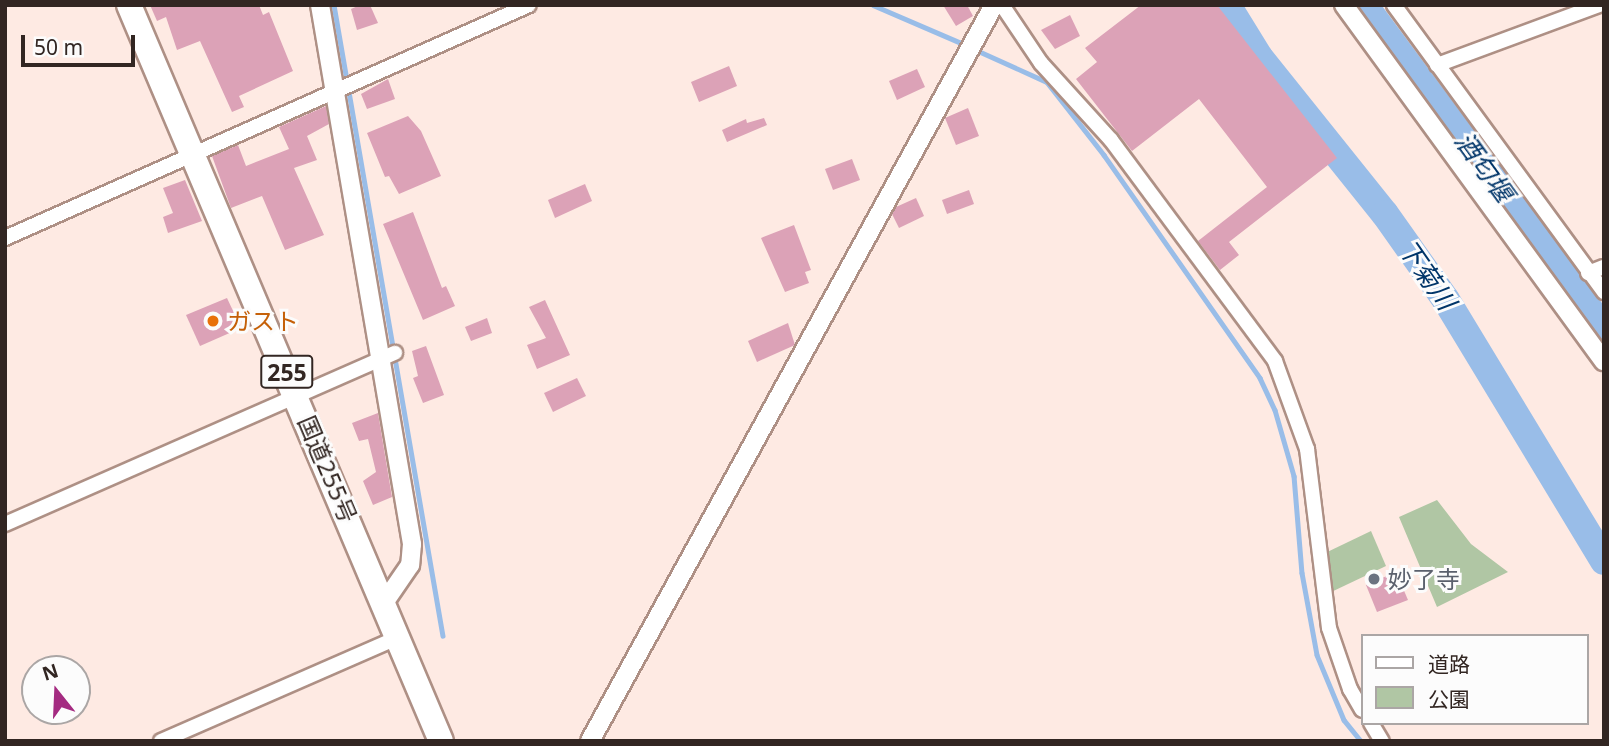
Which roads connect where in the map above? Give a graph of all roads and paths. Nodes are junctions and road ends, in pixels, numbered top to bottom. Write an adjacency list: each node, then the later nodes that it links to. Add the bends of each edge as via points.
1 (129, 5): 11 (highway, 国道255号 / 255)
2 (320, 5): 10 (street)
3 (529, 5): 10 (street)
4 (994, 5): 26 (street)
5 (1002, 5): 22 (street, via 1041,64 1111,140 1275,361 1307,449 1329,628)
6 (1345, 5): 17 (street)
7 (1394, 5): 9 (street)
8 (1600, 5): 9 (street)
9 (1437, 65): 14 (street)
10 (334, 93): 11 (street); 16 (street)
11 (193, 155): 12 (street); 18 (highway, 国道255号 / 255)
12 (5, 238)
13 (1604, 267): 14 (street)
14 (1588, 273): 15 (street)
15 (1604, 292)
16 (386, 357): 18 (street); 20 (street, via 412,544 410,565)
17 (1604, 360)
18 (297, 396): 19 (street); 20 (highway, 国道255号 / 255)
19 (5, 524)
20 (384, 603): 21 (highway, 国道255号 / 255)
21 (399, 638): 24 (street); 25 (highway, 国道255号 / 255)
22 (1360, 707)
23 (1372, 725): 27 (street)
24 (160, 741)
25 (441, 741)
26 (590, 741)
27 (1382, 741)

